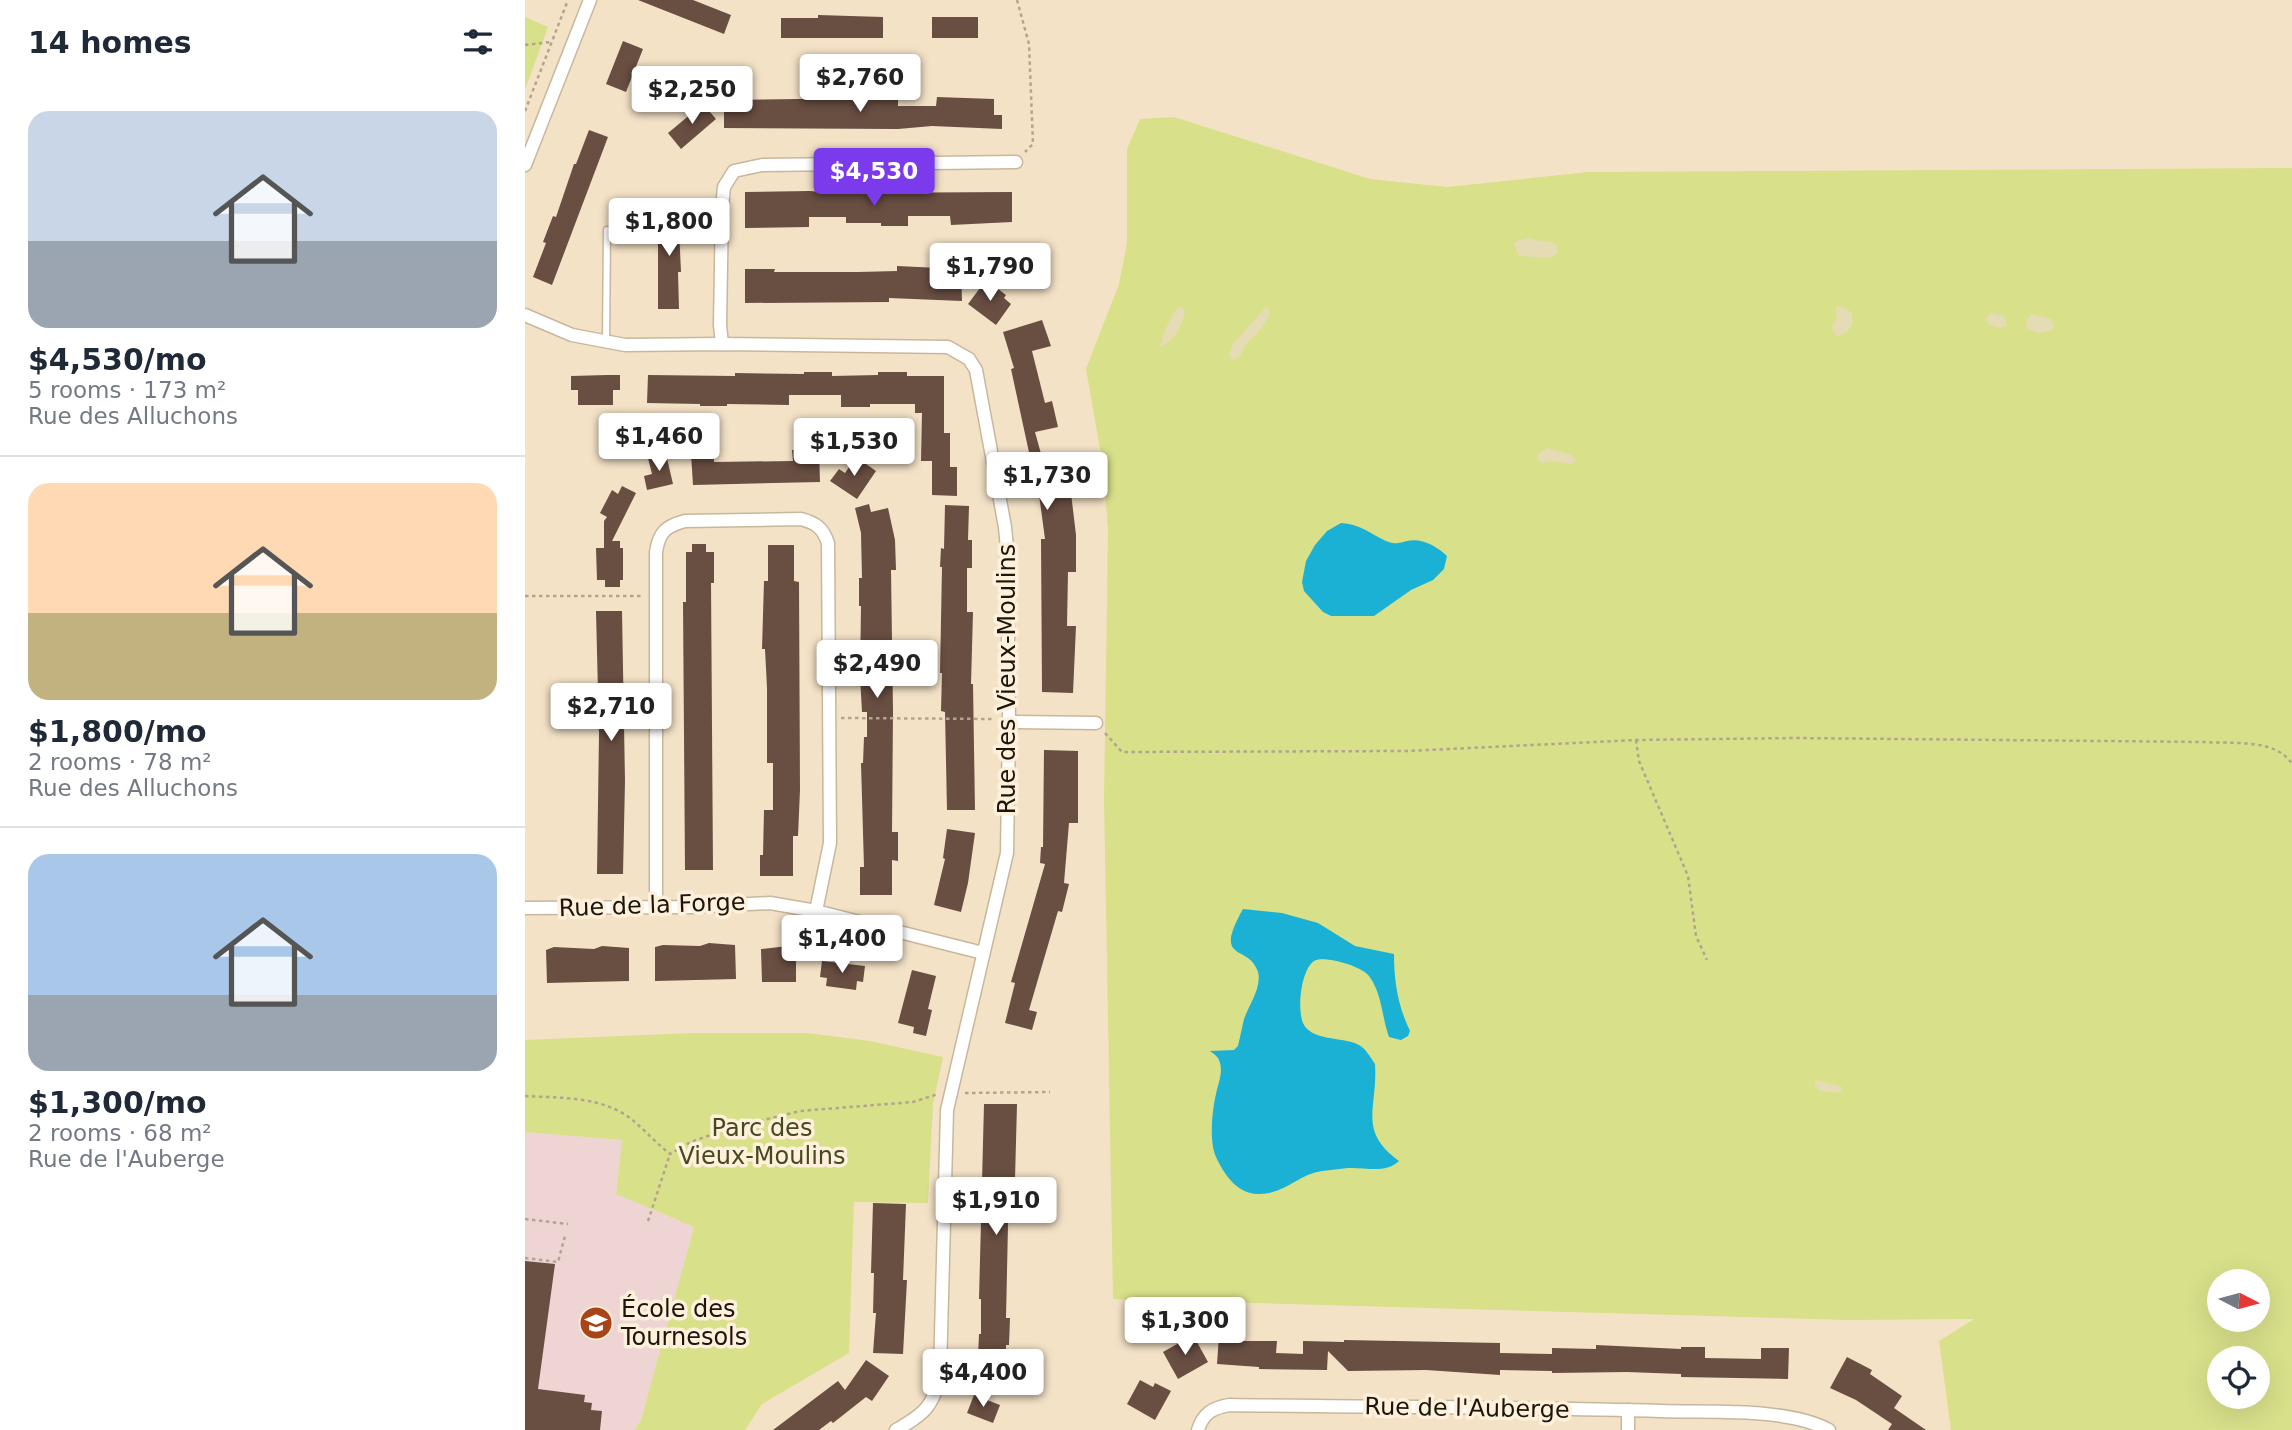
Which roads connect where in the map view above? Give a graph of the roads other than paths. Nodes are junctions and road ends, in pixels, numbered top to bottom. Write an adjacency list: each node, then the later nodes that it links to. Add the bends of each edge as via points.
1 (590, 0): 3 (street)
2 (1016, 162): 7 (street, via 762,166 734,171 724,187 722,207)
3 (525, 165)
4 (607, 230): 6 (lane)
5 (525, 315): 6 (street, Rue des Vieux-Moulins, via 572,335)
6 (606, 343): 7 (street, Rue des Vieux-Moulins)
7 (722, 344): 8 (street, Rue des Vieux-Moulins, via 948,347 969,359 979,384 1005,527)
8 (1009, 722): 9 (street); 13 (street, Rue des Vieux-Moulins, via 1007,853)
9 (1096, 723)
10 (656, 906): 11 (street, Rue de la Forge); 12 (street, Rue de la Forge, via 753,902); 12 (street, via 658,540 663,530 685,521 801,519 814,522 828,543 830,843)
11 (525, 908)
12 (816, 911): 13 (street, Rue de la Forge)
13 (983, 953): 15 (street, Rue des Vieux-Moulins, via 950,1094 937,1388 924,1412)
14 (1628, 1410): 16 (street, Rue de l'Auberge, via 1229,1405 1206,1414); 17 (street); 18 (street, Rue de l'Auberge, via 1769,1415 1809,1421)
15 (896, 1430)
16 (1198, 1430)
17 (1628, 1430)
18 (1829, 1430)

